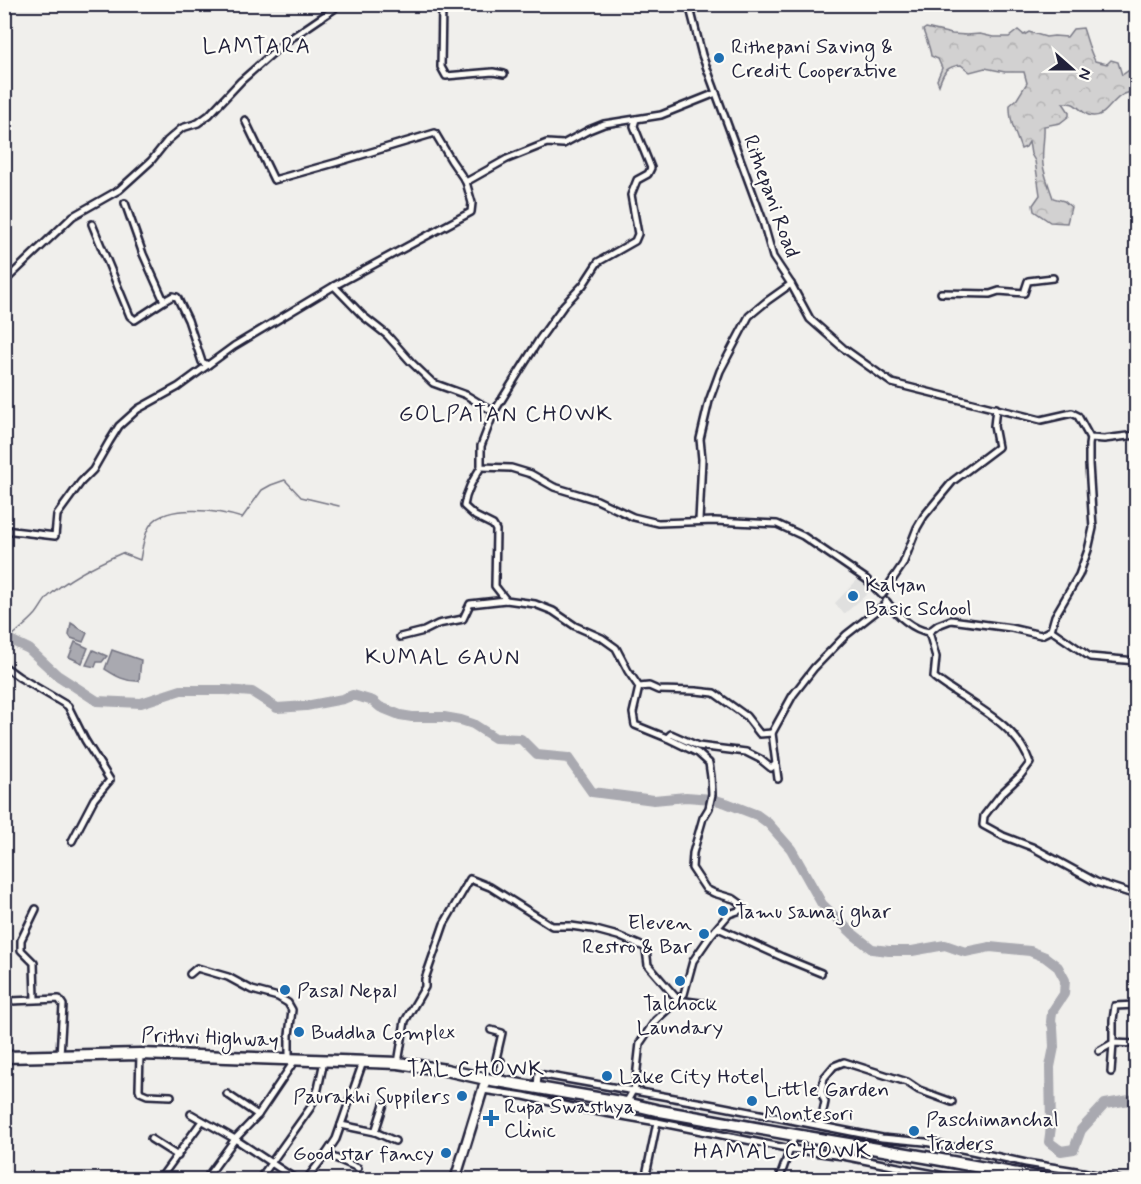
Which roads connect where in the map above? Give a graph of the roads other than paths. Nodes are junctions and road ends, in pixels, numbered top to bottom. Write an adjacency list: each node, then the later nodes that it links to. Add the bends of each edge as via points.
1 (333, 4): 12 (street, via 334,9 284,44 209,115 182,128 167,141 119,190 73,216)
2 (442, 4): 4 (street, via 441,68 446,76)
3 (689, 4): 5 (street, Rithepani Road)
4 (504, 74)
5 (716, 93): 6 (street, via 661,115); 13 (street, Rithepani Road, via 773,257)
6 (636, 119): 8 (street, via 604,124 563,144 547,143); 19 (street, via 634,126 651,168 637,180 631,195 638,234 635,241 598,262 539,340)
7 (245, 120): 8 (street, via 274,180 435,133)
8 (466, 182): 14 (street, via 471,212)
9 (124, 203): 16 (street)
10 (92, 224): 16 (street, via 130,316 135,320)
11 (1053, 278): 15 (street, via 1028,281 1024,292)
12 (4, 282)
13 (791, 284): 18 (street, Rithepani Road, via 810,319 892,383); 23 (street, via 749,316 720,371 700,439)
14 (334, 286): 17 (street); 19 (street, via 433,382)
15 (941, 293)
16 (164, 301): 17 (street, via 177,297 202,362)
17 (208, 365): 24 (street, via 119,426 93,470 57,515 55,536)
18 (996, 408): 21 (street, Rithepani Road, via 1041,420 1072,413 1078,416); 25 (street, via 998,447 953,481 924,516 903,564)
19 (494, 412): 22 (street, via 481,446)
20 (1137, 435): 21 (street)
21 (1090, 438): 28 (street, via 1093,528 1079,575)
22 (481, 467): 23 (street, via 511,468 531,474 554,487 597,500 633,517 658,523); 26 (street, via 464,506 496,530 495,586)
23 (699, 521): 25 (street, via 777,524 803,536 866,579)
24 (4, 530)
25 (882, 595): 27 (street)
26 (506, 600): 30 (street, via 470,604 463,619); 33 (street, via 553,611 575,627 602,638 616,648)
27 (887, 602): 29 (street, via 921,631); 34 (street, via 846,635 814,668)
28 (1051, 630): 29 (street, via 1041,635 951,620 938,624); 31 (street, via 1090,657)
29 (929, 633): 39 (street, via 936,657 934,677 1010,732 1030,763 984,816 983,825 1096,882)
30 (400, 637)
31 (1137, 661)
32 (4, 666): 38 (street, via 68,706 110,780 94,799)
33 (639, 687): 34 (street, via 714,693 746,716 760,734); 35 (street, via 633,713 635,725)
34 (772, 733): 36 (street)
35 (667, 738): 36 (street, via 671,734 698,746 746,752 771,768); 41 (street, via 709,763 712,794 692,868 706,889 741,904 741,909 729,914)
36 (776, 764): 37 (street)
37 (778, 779)
38 (72, 841)
39 (1137, 895)
40 (36, 909): 44 (street, via 20,945 34,963)
41 (718, 928): 42 (street); 45 (street, via 693,962 684,994)
42 (821, 973)
43 (190, 974): 56 (street, via 197,968 228,977 288,1003 292,1010)
44 (35, 999): 46 (street); 54 (street, via 59,999 63,1005)
45 (678, 1000): 47 (street); 59 (street, via 648,965 644,947 592,928 552,926 490,887 470,879 444,924 425,987 405,1021); 64 (street, via 655,1021 640,1043)
46 (11, 1001)
47 (708, 1004)
48 (1137, 1005): 50 (street, via 1114,1006)
49 (491, 1030): 61 (street, via 502,1033 496,1059 501,1061)
50 (1113, 1044): 51 (street); 52 (street); 60 (street)
51 (1137, 1044)
52 (1099, 1051)
53 (140, 1054): 54 (highway, Prithvi Highway); 56 (highway, Prithvi Highway); 66 (street, via 140,1092)
54 (60, 1055): 55 (highway, Prithvi Highway)
55 (4, 1057)
56 (292, 1059): 57 (highway, Prithvi Highway); 71 (street)
57 (324, 1059): 58 (highway, Prithvi Highway); 85 (street, via 311,1107)
58 (364, 1061): 59 (highway, Prithvi Highway); 74 (street)
59 (398, 1063): 62 (highway, Prithvi Highway, via 446,1070)
60 (1111, 1072)
61 (499, 1081): 62 (highway, Prithvi Highway); 63 (highway, Prithvi Highway)
62 (484, 1084): 73 (street, via 577,1108); 96 (main road)
63 (537, 1088): 64 (street, via 538,1074); 68 (highway, Prithvi Highway)
64 (633, 1091): 68 (street); 75 (street)
65 (227, 1094): 71 (street)
66 (171, 1096)
67 (952, 1102): 75 (street, via 907,1082 844,1062 834,1066 824,1078 821,1092 825,1102)
68 (626, 1103): 77 (highway, Prithvi Highway)
69 (384, 1104): 76 (street)
70 (191, 1114): 72 (street)
71 (258, 1115): 79 (street)
72 (202, 1121): 79 (street); 83 (street)
73 (657, 1122): 81 (street); 97 (street)
74 (341, 1125): 76 (street); 82 (street)
75 (820, 1125): 102 (street)
76 (375, 1132): 80 (street)
77 (795, 1135): 81 (street); 84 (highway, Prithvi Highway)
78 (151, 1139): 83 (street)
79 (235, 1139): 85 (street); 92 (street)
80 (395, 1141)
81 (791, 1149): 87 (street); 98 (street)
82 (327, 1154): 86 (street); 95 (street)
83 (178, 1156): 91 (street)
84 (925, 1157): 88 (street); 101 (highway, Prithvi Highway)
85 (270, 1163): 93 (street); 94 (street)
86 (358, 1167)
87 (905, 1169): 88 (street); 99 (street)
88 (922, 1172): 100 (street)
89 (115, 1179): 90 (street)
90 (121, 1179)
91 (159, 1179)
92 (205, 1179)
93 (259, 1179)
94 (297, 1179)
95 (306, 1179)
96 (455, 1179)
97 (645, 1179)
98 (779, 1179)
99 (903, 1179)
100 (966, 1179)
101 (1051, 1179)
102 (1119, 1179)

